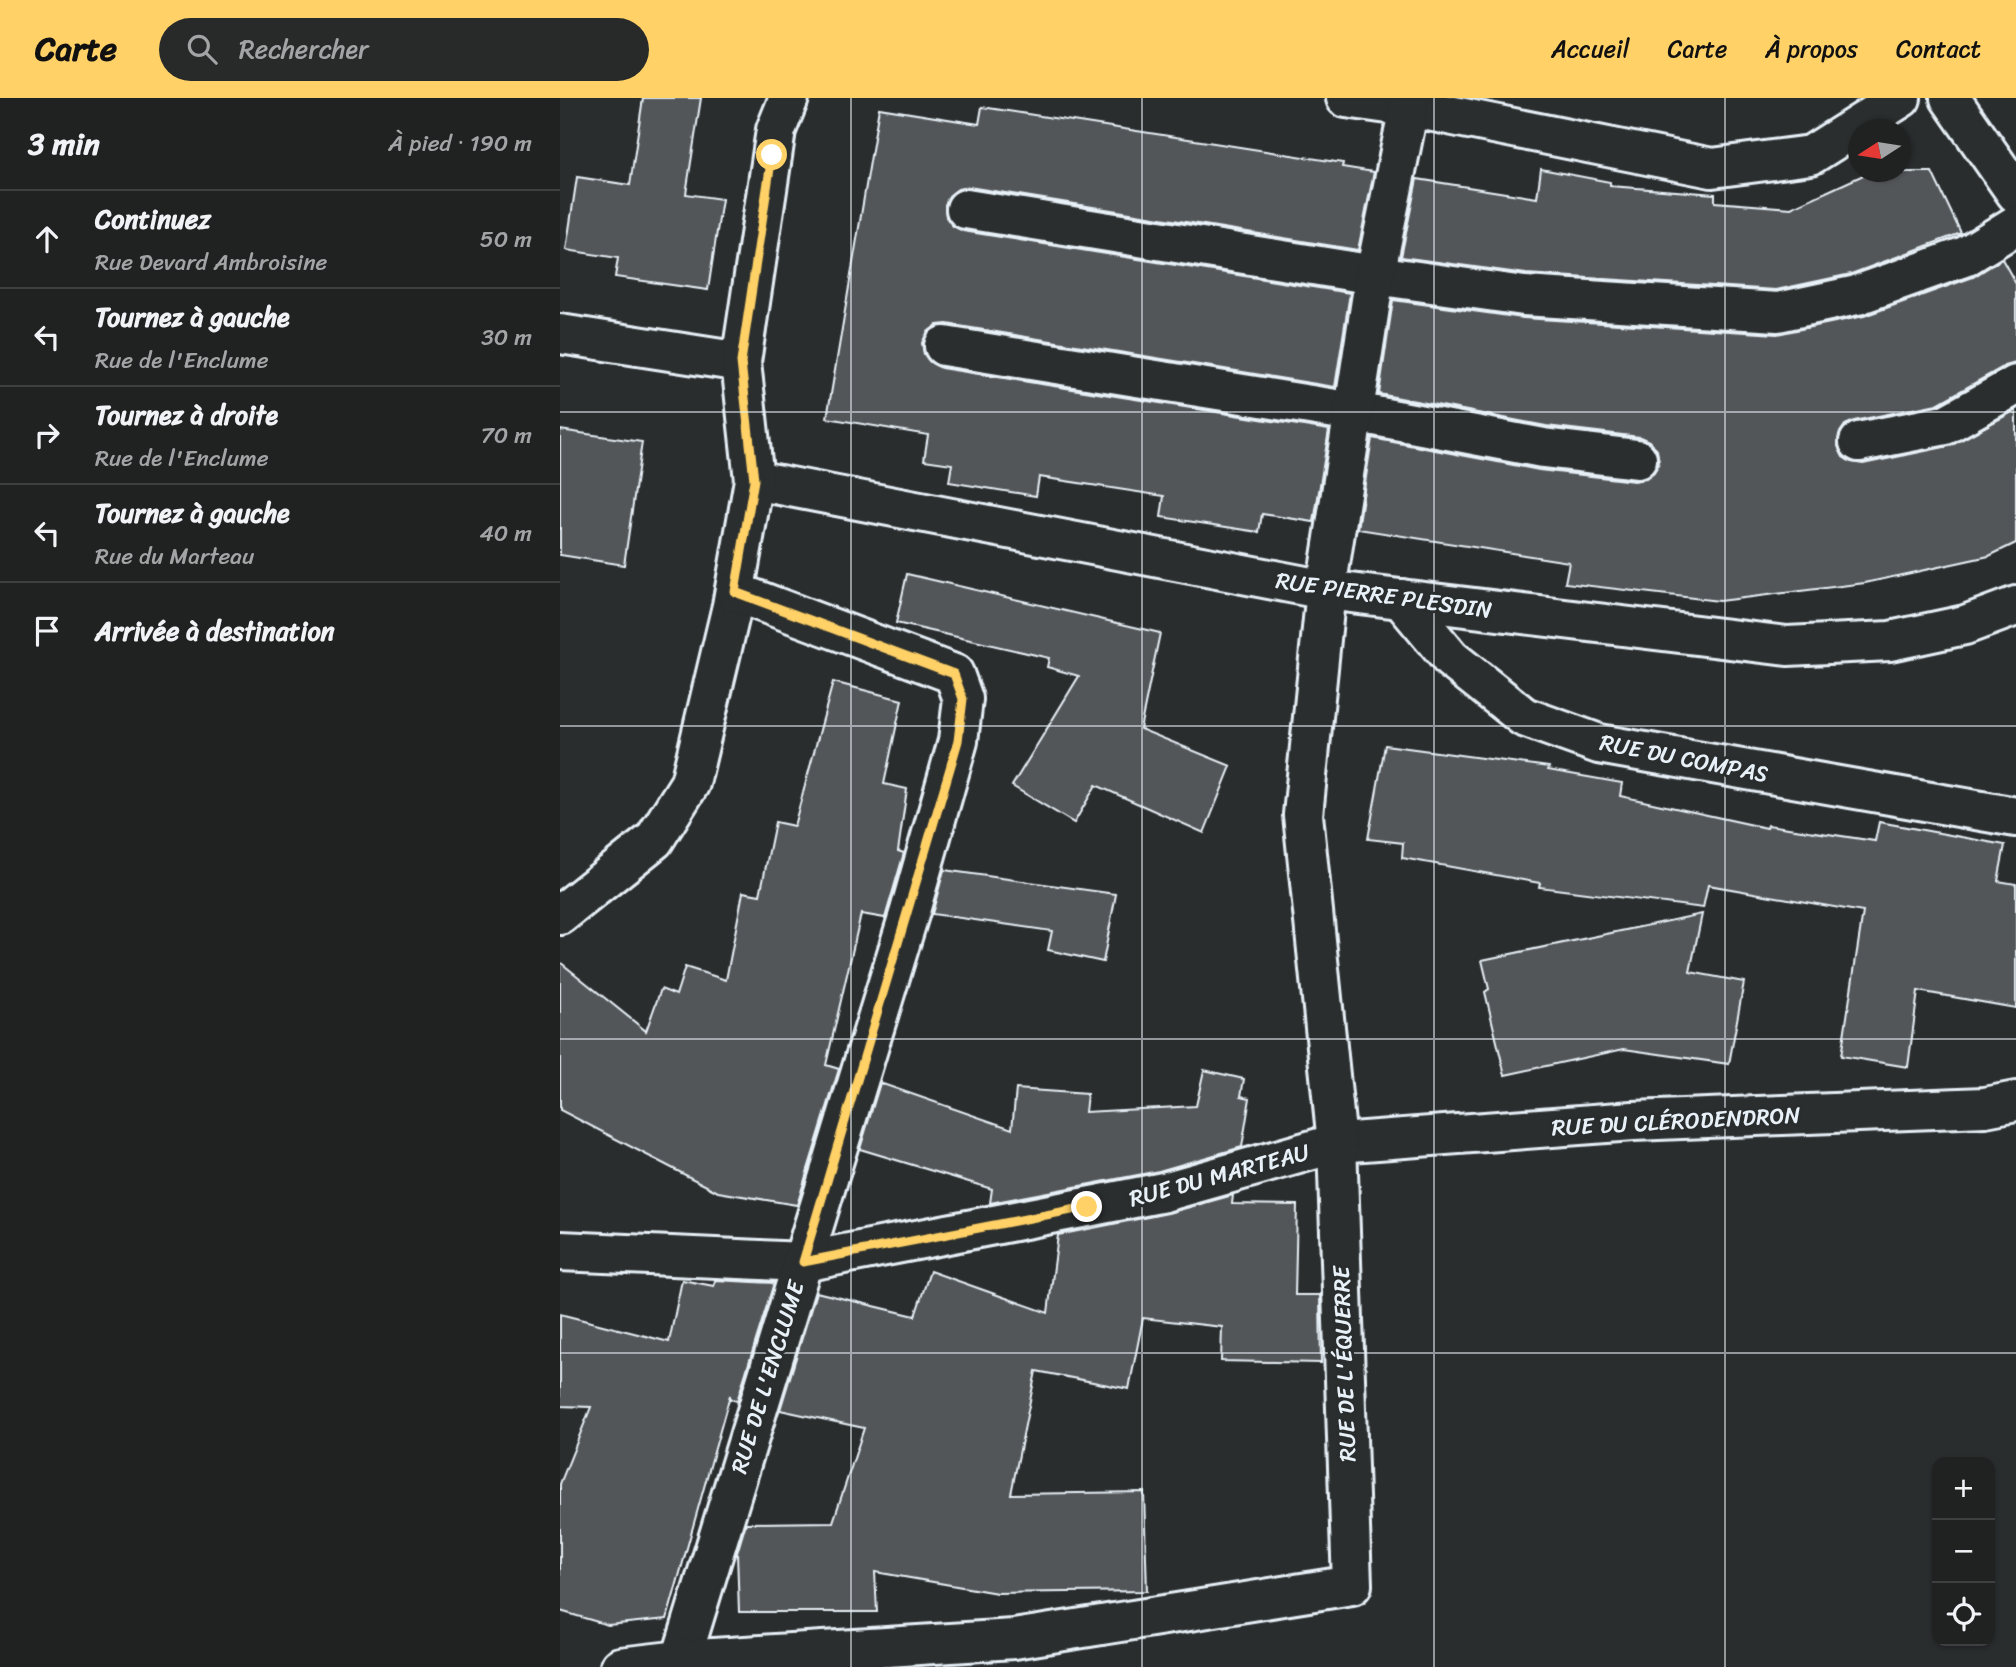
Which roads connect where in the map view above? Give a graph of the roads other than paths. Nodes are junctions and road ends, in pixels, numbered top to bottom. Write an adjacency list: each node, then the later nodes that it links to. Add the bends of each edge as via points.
1 (789, 98): 12 (street, via 776,130)
2 (1346, 98): 5 (street)
3 (1901, 98): 5 (street, via 1811,155 1712,169)
4 (1950, 98): 6 (street)
5 (1409, 107): 9 (street, RUE DE L'ÉQUERRE)
6 (2016, 193)
7 (966, 209): 9 (street)
8 (2016, 225): 9 (street, via 1966,256 1857,295 1778,312 1524,296)
9 (1375, 275): 14 (street, RUE DE L'ÉQUERRE)
10 (560, 334): 12 (street)
11 (944, 346): 14 (street)
12 (741, 362): 17 (street)
13 (2016, 385): 15 (street, via 1945,425)
14 (1354, 412): 16 (street, via 1531,446); 18 (street, RUE DE L'ÉQUERRE)
15 (1859, 442)
16 (1637, 459)
17 (754, 480): 18 (street, RUE PIERRE PLESDIN); 19 (street)
18 (1326, 590): 20 (street, RUE PIERRE PLESDIN); 25 (street, RUE DE L'ÉQUERRE, via 1303,815)
19 (734, 599): 23 (street, via 690,783 654,840); 27 (street, RUE DE L'ENCLUME, via 954,674 963,699 951,767)
20 (1401, 599): 21 (street, RUE PIERRE PLESDIN, via 1787,646 1889,641 1965,625); 22 (street, RUE DU COMPAS, via 1451,659 1524,718 1599,744)
21 (2016, 606)
22 (2016, 817)
23 (560, 915)
24 (2016, 1101): 25 (street, RUE DU CLÉRODENDRON, via 1985,1107 1633,1121)
25 (1336, 1143): 27 (street, RUE DU MARTEAU, via 1164,1192); 28 (street, RUE DE L'ÉQUERRE, via 1352,1585 1014,1639)
26 (560, 1251): 27 (street, RUE DU MARTEAU)
27 (803, 1262): 28 (street, RUE DE L'ENCLUME)
28 (681, 1660): 29 (street)
29 (620, 1667)

